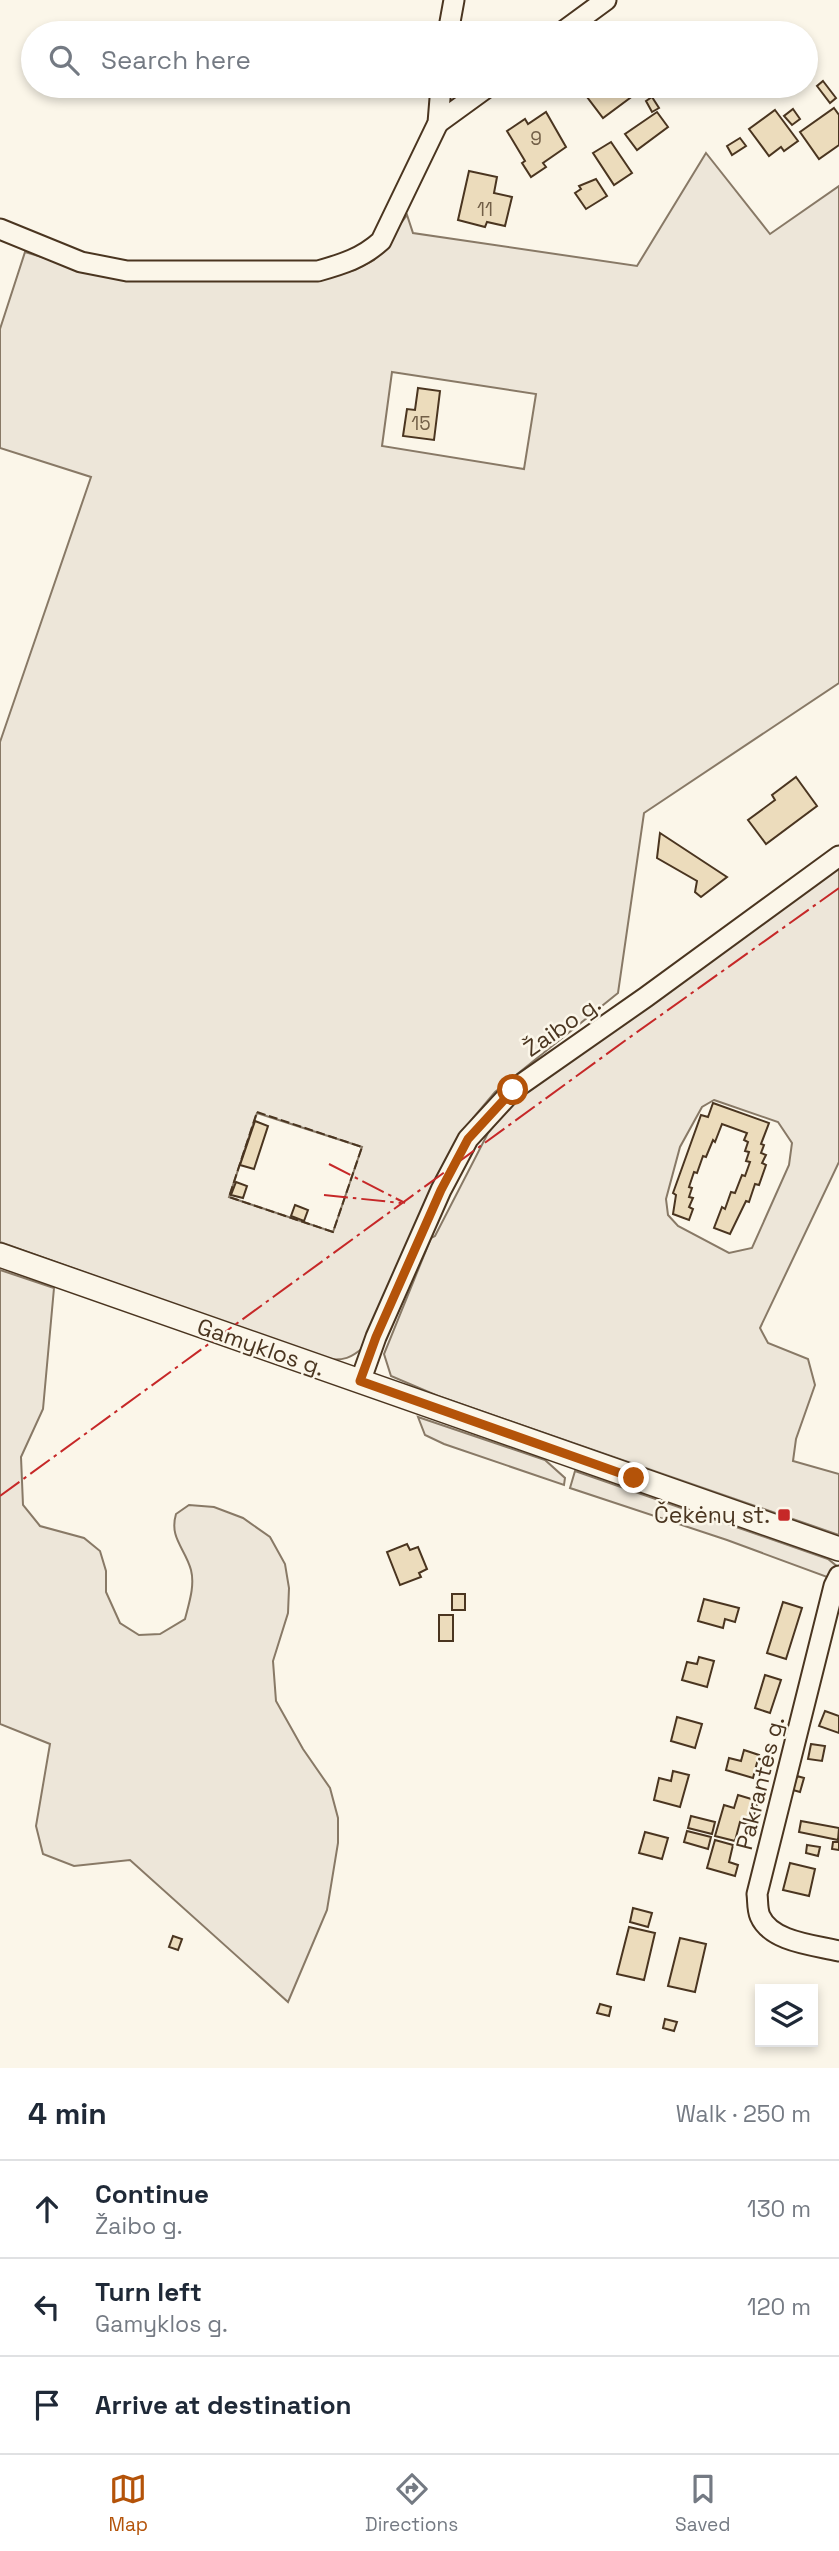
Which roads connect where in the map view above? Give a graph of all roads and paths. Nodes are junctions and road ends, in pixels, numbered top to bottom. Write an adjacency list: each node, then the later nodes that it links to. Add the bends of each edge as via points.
1 (454, 0): 3 (street)
2 (606, 0): 4 (street)
3 (450, 21)
4 (577, 21)
5 (440, 98): 7 (street)
6 (472, 98): 7 (street)
7 (438, 123): 8 (street, via 382,241 366,255 318,271 127,271 81,262)
8 (0, 229)
9 (839, 856): 11 (street, Žaibo g., via 513,1090 486,1119 468,1139 441,1190)
10 (0, 1255): 11 (main road, Gamyklos g.)
11 (360, 1381): 12 (main road, Gamyklos g.)
12 (839, 1549)
13 (837, 1583): 14 (street, Pakrantės g., via 757,1894 758,1914 767,1928)
14 (839, 1951)

